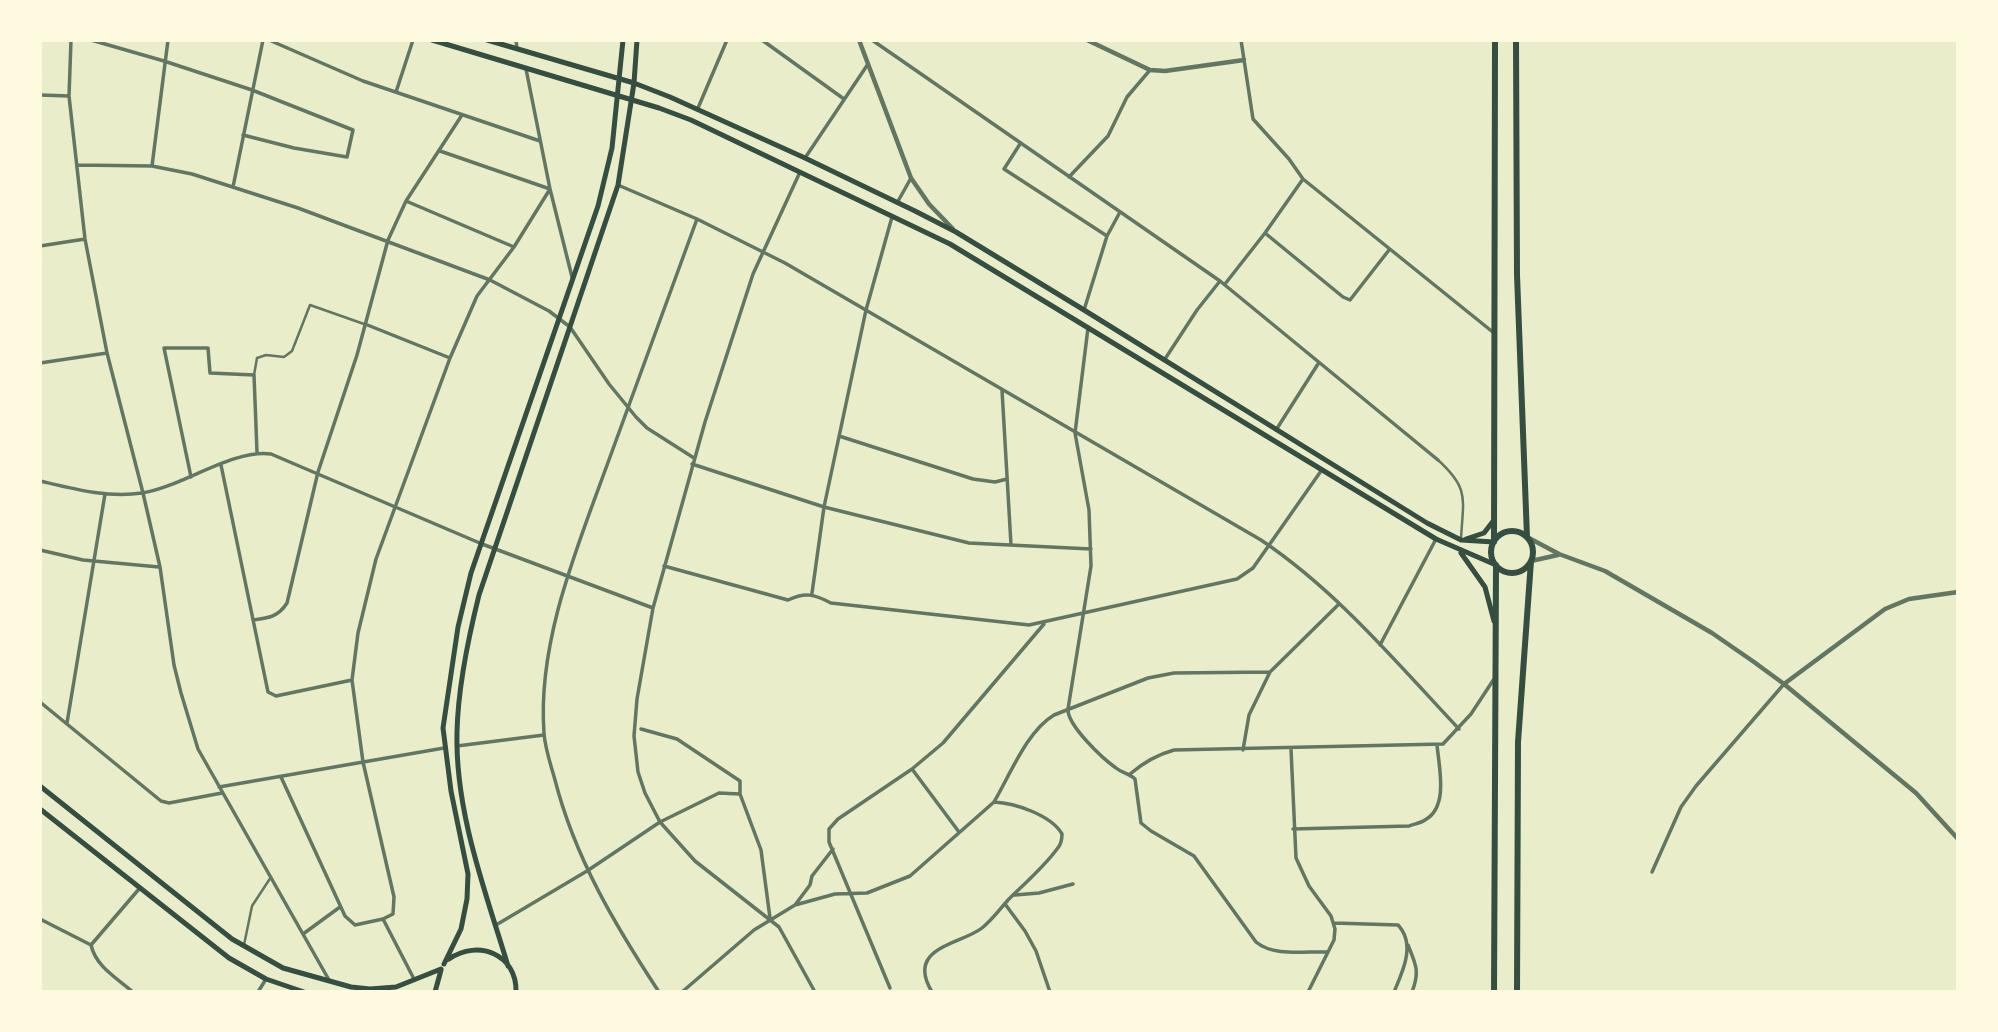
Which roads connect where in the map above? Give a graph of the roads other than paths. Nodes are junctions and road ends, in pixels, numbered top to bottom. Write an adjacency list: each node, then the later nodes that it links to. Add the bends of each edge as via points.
1 (71, 40): 32 (street)
2 (91, 40): 23 (street)
3 (168, 40): 23 (street)
4 (263, 40): 29 (street)
5 (270, 40): 30 (street)
6 (413, 40): 30 (street)
7 (432, 40): 25 (main road)
8 (487, 40): 21 (main road)
9 (516, 40): 21 (street)
10 (623, 40): 27 (main road)
11 (637, 40): 28 (main road)
12 (727, 40): 36 (street)
13 (762, 40): 34 (street)
14 (859, 40): 24 (street)
15 (872, 40): 40 (street)
16 (1087, 40): 20 (street)
17 (1241, 40): 22 (street)
18 (1495, 40): 76 (highway)
19 (1516, 40): 103 (highway, via 1517,275)
20 (1101, 43): 26 (street)
21 (517, 49): 27 (main road)
22 (1244, 60): 26 (street); 48 (street, via 1252,119)
23 (164, 61): 29 (street); 44 (street)
24 (868, 64): 34 (street); 46 (street)
25 (526, 69): 33 (main road); 39 (street)
26 (1150, 70): 47 (street, via 1127,97 1108,136)
27 (619, 79): 28 (main road); 33 (main road)
28 (634, 83): 35 (main road); 36 (main road)
29 (252, 90): 38 (street); 38 (street, via 353,130 347,157)
30 (396, 92): 37 (street)
31 (40, 95): 32 (street)
32 (69, 96): 43 (street)
33 (618, 97): 35 (main road); 66 (main road, via 608,167)
34 (844, 99): 42 (street)
35 (631, 100): 45 (main road, via 691,120); 49 (main road)
36 (698, 108): 42 (main road)
37 (461, 116): 39 (street); 41 (street)
38 (243, 135): 50 (street)
39 (540, 141): 51 (street)
40 (1020, 144): 47 (street); 59 (street, via 1004,169)
41 (440, 151): 51 (street); 52 (street)
42 (805, 158): 53 (main road)
43 (77, 166): 44 (street); 60 (street)
44 (152, 166): 50 (street)
45 (800, 172): 55 (main road); 65 (street)
46 (911, 177): 53 (street); 57 (street)
47 (1069, 177): 54 (street)
48 (1303, 179): 58 (street); 64 (street)
49 (618, 185): 56 (street); 74 (main road)
50 (233, 187): 61 (street)
51 (550, 190): 63 (street); 66 (street)
52 (406, 201): 61 (street); 63 (street)
53 (897, 203): 57 (main road)
54 (1121, 212): 59 (street); 68 (street)
55 (892, 215): 70 (street); 75 (main road, via 950,244)
56 (697, 219): 65 (street); 84 (street)
57 (956, 232): 71 (main road)
58 (1265, 233): 64 (street, via 1350,300); 69 (street)
59 (1107, 236): 71 (street)
60 (85, 239): 62 (street); 77 (street)
61 (388, 240): 67 (street); 73 (street)
62 (40, 246)
63 (514, 247): 67 (street)
64 (1389, 250): 76 (street)
65 (762, 252): 70 (street); 89 (street)
66 (573, 279): 72 (main road)
67 (490, 280): 72 (street); 78 (street, via 477,296)
68 (1220, 281): 69 (street); 79 (street)
69 (1225, 285): 81 (street)
70 (866, 310): 83 (street); 87 (street)
71 (1084, 310): 79 (main road)
72 (560, 319): 74 (street); 107 (main road)
73 (365, 324): 78 (street); 82 (street, via 310,305 292,351 284,357 257,358); 94 (street)
74 (570, 327): 84 (street); 110 (main road)
75 (1087, 328): 86 (street); 93 (main road)
76 (1495, 333): 102 (highway)
77 (107, 353): 80 (street); 98 (street)
78 (450, 358): 100 (street)
79 (1164, 360): 85 (main road)
80 (40, 363)
81 (1318, 364): 85 (street); 90 (street)
82 (254, 375): 88 (street); 95 (street, via 210,373 208,348 164,348)
83 (1002, 389): 86 (street); 96 (street)
84 (628, 408): 89 (street, via 647,428); 120 (street)
85 (1276, 430): 105 (main road)
86 (1075, 433): 109 (street); 111 (street)
87 (839, 436): 96 (street, via 973,479); 101 (street)
88 (257, 452): 92 (street); 94 (street)
89 (694, 459): 91 (street)
90 (1438, 460): 105 (street, via 1459,483)
91 (692, 464): 101 (street); 118 (street)
92 (221, 465): 95 (street); 126 (street)
93 (1321, 471): 104 (main road); 109 (street)
94 (318, 472): 100 (street); 126 (street, via 288,603 275,617)
95 (191, 477): 98 (street)
96 (1007, 479): 108 (street)
97 (40, 481): 99 (street)
98 (143, 493): 99 (street); 119 (street)
99 (105, 494): 115 (street)
100 (396, 507): 107 (street); 132 (street, via 373,572)
101 (824, 507): 108 (street, via 969,543); 122 (street)
102 (1496, 517): 105 (main road, via 1484,533); 106 (highway)
103 (1527, 537): 106 (highway, via 1510,531); 114 (street); 116 (highway, via 1533,549)
104 (1436, 539): 113 (main road); 129 (street)
105 (1461, 540): 106 (main road)
106 (1494, 542): 117 (highway)
107 (482, 544): 110 (street); 142 (main road, via 462,604 443,715)
108 (1011, 545): 111 (street)
109 (1270, 546): 123 (street); 125 (street, via 1253,568 1237,579)
110 (494, 548): 120 (street); 141 (main road, via 469,635)
111 (1091, 549): 125 (street)
112 (40, 550): 115 (street)
113 (1459, 551): 117 (main road); 128 (main road, via 1485,587)
114 (1559, 554): 116 (street); 133 (street, via 1605,571 1712,633)
115 (94, 561): 119 (street); 136 (street)
116 (1531, 561): 117 (highway, via 1515,573); 200 (highway, via 1518,742)
117 (1496, 565): 128 (highway)
118 (663, 566): 122 (street, via 788,600); 124 (street)
119 (160, 567): 150 (street, via 181,693 198,749)
120 (567, 576): 124 (street); 139 (street, via 550,652)
121 (1958, 592): 133 (street, via 1909,599 1885,609)
122 (812, 593): 127 (street, via 831,603 1029,625)
123 (1339, 604): 129 (street); 130 (street)
124 (653, 608): 155 (street, via 634,736 638,772)
125 (1083, 614): 127 (street); 135 (street)
126 (253, 620): 132 (street, via 268,692 276,696)
127 (1046, 622): 146 (street, via 943,743)
128 (1496, 629): 131 (highway)
129 (1380, 645): 138 (street)
130 (1270, 672): 135 (street, via 1174,673 1148,678); 144 (street, via 1249,715)
131 (1496, 678): 138 (street); 199 (highway)
132 (352, 680): 145 (street)
133 (1784, 684): 158 (street, via 1916,793); 161 (street, via 1681,807)
134 (40, 702): 136 (street)
135 (1068, 709): 147 (street, via 1071,723 1117,770); 153 (street, via 1044,721 1035,732)
136 (67, 723): 151 (street, via 161,801)
137 (641, 729): 152 (street, via 677,738 740,781)
138 (1459, 729): 140 (street)
139 (544, 735): 141 (street); 160 (street, via 572,838)
140 (1437, 745): 143 (street); 156 (street, via 1441,793 1427,820 1409,826)
141 (457, 746): 174 (main road, via 466,818)
142 (444, 748): 145 (street); 181 (main road, via 468,886 465,915)
143 (1291, 748): 144 (street); 156 (street)
144 (1243, 750): 147 (street, via 1174,750 1145,761)
145 (363, 762): 148 (street); 172 (street, via 394,897 393,914)
146 (912, 769): 157 (street); 159 (street, via 833,823 827,834)
147 (1130, 774): 179 (street, via 1137,783 1142,823 1194,856 1256,942 1274,951)
148 (281, 777): 150 (street); 169 (street)
149 (40, 786): 178 (main road)
150 (218, 787): 151 (street)
151 (222, 793): 162 (street)
152 (740, 794): 155 (street, via 719,793); 170 (street, via 761,850)
153 (994, 802): 157 (street); 166 (street, via 1030,811 1062,834 1059,848)
154 (40, 809): 164 (main road)
155 (660, 822): 160 (street); 170 (street, via 711,876)
156 (1293, 829): 173 (street, via 1296,858)
157 (959, 832): 165 (street, via 910,876 867,893)
158 (1958, 839)
159 (833, 849): 165 (street); 168 (street)
160 (587, 871): 174 (street); 191 (street)
161 (1652, 873)
162 (271, 877): 175 (street); 178 (street, via 252,906)
163 (1073, 884): 166 (street)
164 (139, 889): 177 (street); 182 (main road, via 216,949)
165 (852, 893): 168 (street); 185 (street)
166 (1013, 895): 167 (street)
167 (1005, 904): 194 (street, via 982,928 937,949 925,969); 195 (street, via 1036,951)
168 (795, 905): 170 (street)
169 (340, 906): 172 (street, via 355,925); 175 (street)
170 (770, 918): 192 (street); 193 (street)
171 (40, 919): 177 (street)
172 (383, 919): 183 (street)
173 (1334, 923): 176 (street, via 1398,925); 179 (street)
174 (495, 927): 180 (main road)
175 (303, 934): 184 (street)
176 (1407, 944): 197 (street); 198 (street, via 1418,975)
177 (91, 945): 187 (street, via 99,963)
178 (243, 946): 184 (main road, via 283,968)
179 (1328, 952): 196 (street)
180 (508, 966): 181 (main road, via 492,952 474,949 457,954); 186 (main road)
181 (442, 967): 183 (main road); 190 (main road)
182 (266, 979): 188 (street); 189 (main road)
183 (415, 980): 184 (main road, via 370,989)
184 (330, 982)
185 (890, 988)
186 (517, 990)
187 (133, 992)
188 (258, 992)
189 (304, 992)
190 (435, 992)
191 (659, 992)
192 (682, 992)
193 (815, 992)
194 (932, 992)
195 (1050, 992)
196 (1308, 992)
197 (1394, 992)
198 (1412, 992)
199 (1494, 992)
200 (1517, 992)

